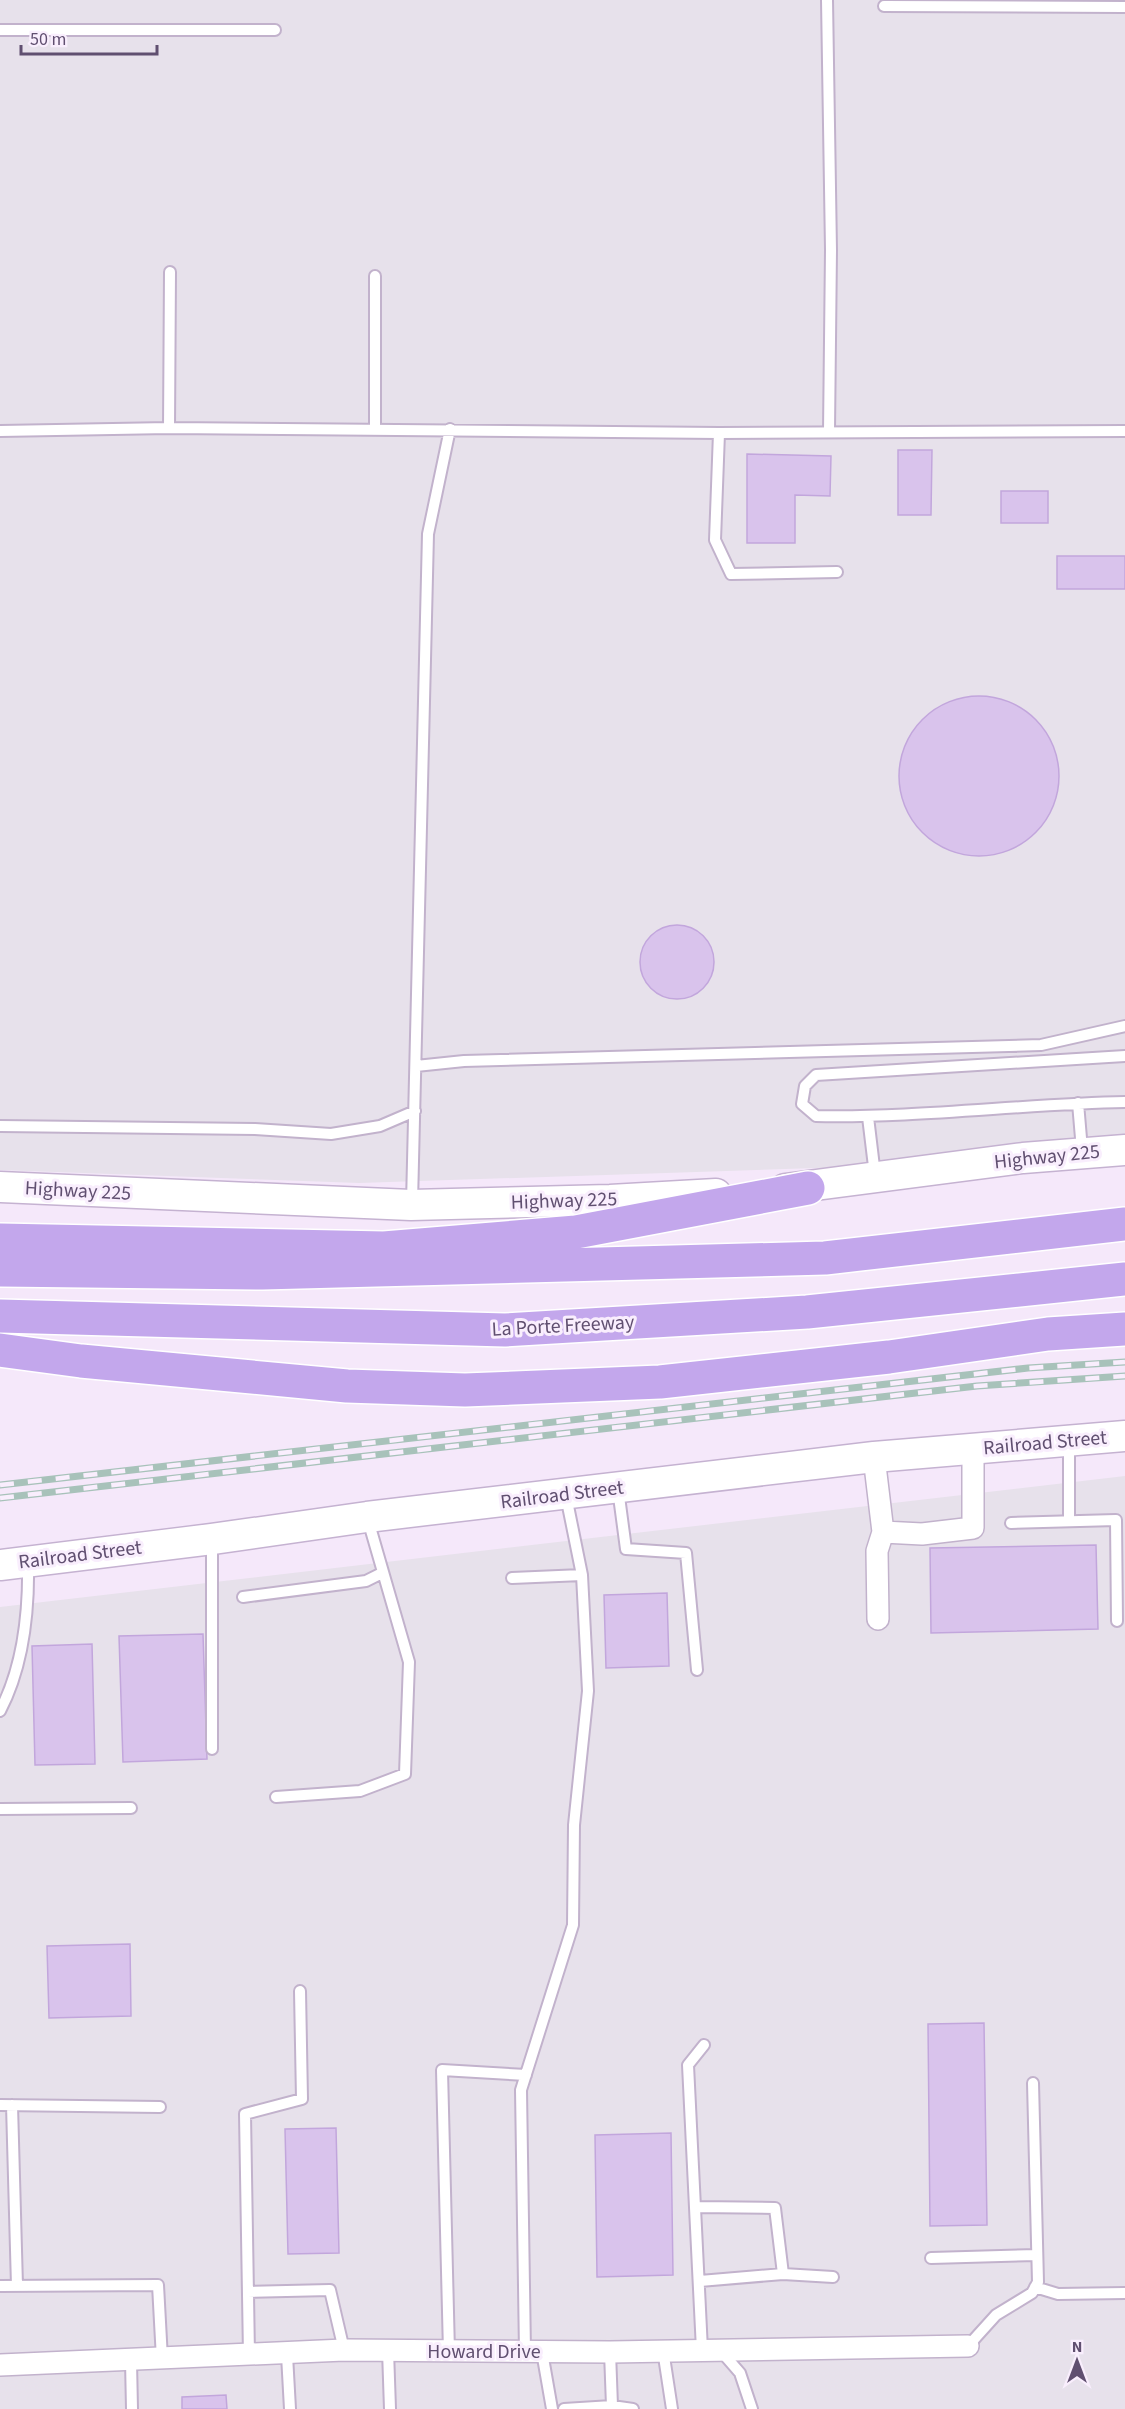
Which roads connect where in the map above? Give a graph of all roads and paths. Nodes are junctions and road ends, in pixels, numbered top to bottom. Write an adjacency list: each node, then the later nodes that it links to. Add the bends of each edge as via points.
1 (827, 0): 12 (lane)
2 (884, 6): 3 (lane)
3 (1125, 7)
4 (0, 30): 5 (lane)
5 (275, 30)
6 (170, 272): 8 (lane)
7 (375, 276): 9 (lane)
8 (169, 428): 9 (lane); 11 (lane)
9 (375, 429): 10 (lane)
10 (450, 429): 14 (lane); 18 (lane, via 428,534)
11 (0, 431)
12 (829, 431): 13 (lane); 14 (lane)
13 (1125, 431)
14 (719, 433): 15 (lane, via 715,540 730,574)
15 (837, 572)
16 (1125, 1026): 18 (lane, via 1041,1045 464,1061)
17 (1125, 1056): 22 (lane, via 816,1074 805,1086 802,1104 816,1116)
18 (416, 1066): 21 (lane)
19 (1125, 1102): 20 (lane)
20 (1078, 1103): 22 (lane); 25 (lane)
21 (415, 1111): 23 (lane, via 380,1126 331,1134 255,1129); 29 (lane)
22 (868, 1117): 26 (lane)
23 (0, 1126)
24 (1125, 1150): 25 (main road, Highway 225)
25 (1082, 1153): 26 (main road, Highway 225)
26 (875, 1179): 28 (main road, Highway 225)
27 (0, 1187): 29 (main road, Highway 225)
28 (808, 1188): 29 (main road, Highway 225, via 610,1200); 31 (highway, via 576,1232 384,1248)
29 (411, 1205)
30 (1125, 1224): 32 (highway, via 825,1258 262,1273)
31 (0, 1240)
32 (0, 1270)
33 (1125, 1279): 34 (highway, La Porte Freeway, via 807,1312 505,1330)
34 (0, 1316)
35 (1125, 1329): 36 (highway, via 1048,1334 889,1357 660,1382 465,1390 347,1386)
36 (0, 1350)
37 (1125, 1436): 38 (main road, Railroad Street)
38 (1069, 1441): 39 (main road, Railroad Street); 44 (lane)
39 (973, 1450): 40 (main road, Railroad Street); 46 (street, via 973,1528 922,1534)
40 (874, 1457): 41 (main road, Railroad Street); 46 (street)
41 (618, 1489): 42 (main road, Railroad Street); 55 (lane, via 626,1549 686,1553)
42 (566, 1495): 43 (main road, Railroad Street); 50 (lane)
43 (367, 1517): 47 (main road, Railroad Street); 49 (lane)
44 (1069, 1521): 45 (lane); 54 (lane, via 1116,1520)
45 (1011, 1523)
46 (883, 1532): 53 (street, via 877,1551)
47 (212, 1539): 48 (main road, Railroad Street); 57 (lane)
48 (14, 1563): 56 (lane, via 27,1603 11,1690)
49 (382, 1573): 52 (lane, via 366,1581); 58 (lane, via 409,1662 405,1774 360,1791)
50 (582, 1575): 51 (lane); 63 (lane, via 588,1691 573,1826 573,1925)
51 (512, 1578)
52 (243, 1597)
53 (878, 1619)
54 (1117, 1622)
55 (697, 1670)
56 (0, 1711)
57 (212, 1749)
58 (276, 1797)
59 (130, 1808): 60 (lane)
60 (0, 1809)
61 (300, 1991): 77 (lane, via 302,2099 245,2114)
62 (704, 2045): 68 (lane, via 688,2065)
63 (526, 2075): 84 (lane, via 442,2070); 85 (lane, via 521,2090)
64 (1033, 2083): 69 (lane)
65 (12, 2104): 66 (lane); 67 (lane); 75 (lane)
66 (0, 2105)
67 (160, 2107)
68 (696, 2207): 71 (lane, via 775,2208); 73 (lane)
69 (1037, 2255): 70 (lane); 76 (lane)
70 (931, 2258)
71 (783, 2274): 72 (lane); 73 (lane)
72 (833, 2277)
73 (700, 2281): 83 (lane)
74 (0, 2286): 75 (lane)
75 (17, 2286): 89 (lane, via 158,2285)
76 (1035, 2287): 78 (lane, via 1058,2294); 79 (lane, via 1032,2293 996,2315)
77 (248, 2292): 80 (lane, via 330,2290); 87 (lane)
78 (1125, 2293)
79 (968, 2346): 83 (street, Howard Drive)
80 (344, 2350): 81 (street, Howard Drive); 88 (street, Howard Drive)
81 (388, 2350): 84 (street, Howard Drive); 95 (lane)
82 (663, 2350): 83 (street, Howard Drive); 86 (street, Howard Drive); 99 (lane)
83 (711, 2350): 100 (lane, via 740,2373)
84 (448, 2352): 85 (street, Howard Drive)
85 (534, 2352): 86 (street, Howard Drive); 96 (lane)
86 (610, 2352): 92 (lane)
87 (249, 2355): 88 (street, Howard Drive); 89 (street, Howard Drive)
88 (287, 2355): 94 (lane)
89 (162, 2359): 90 (street, Howard Drive)
90 (130, 2361): 91 (street, Howard Drive); 93 (lane)
91 (0, 2365)
92 (612, 2407): 97 (lane); 98 (lane)
93 (132, 2409)
94 (290, 2409)
95 (390, 2409)
96 (552, 2409)
97 (564, 2409)
98 (633, 2409)
99 (672, 2409)
100 (752, 2409)

